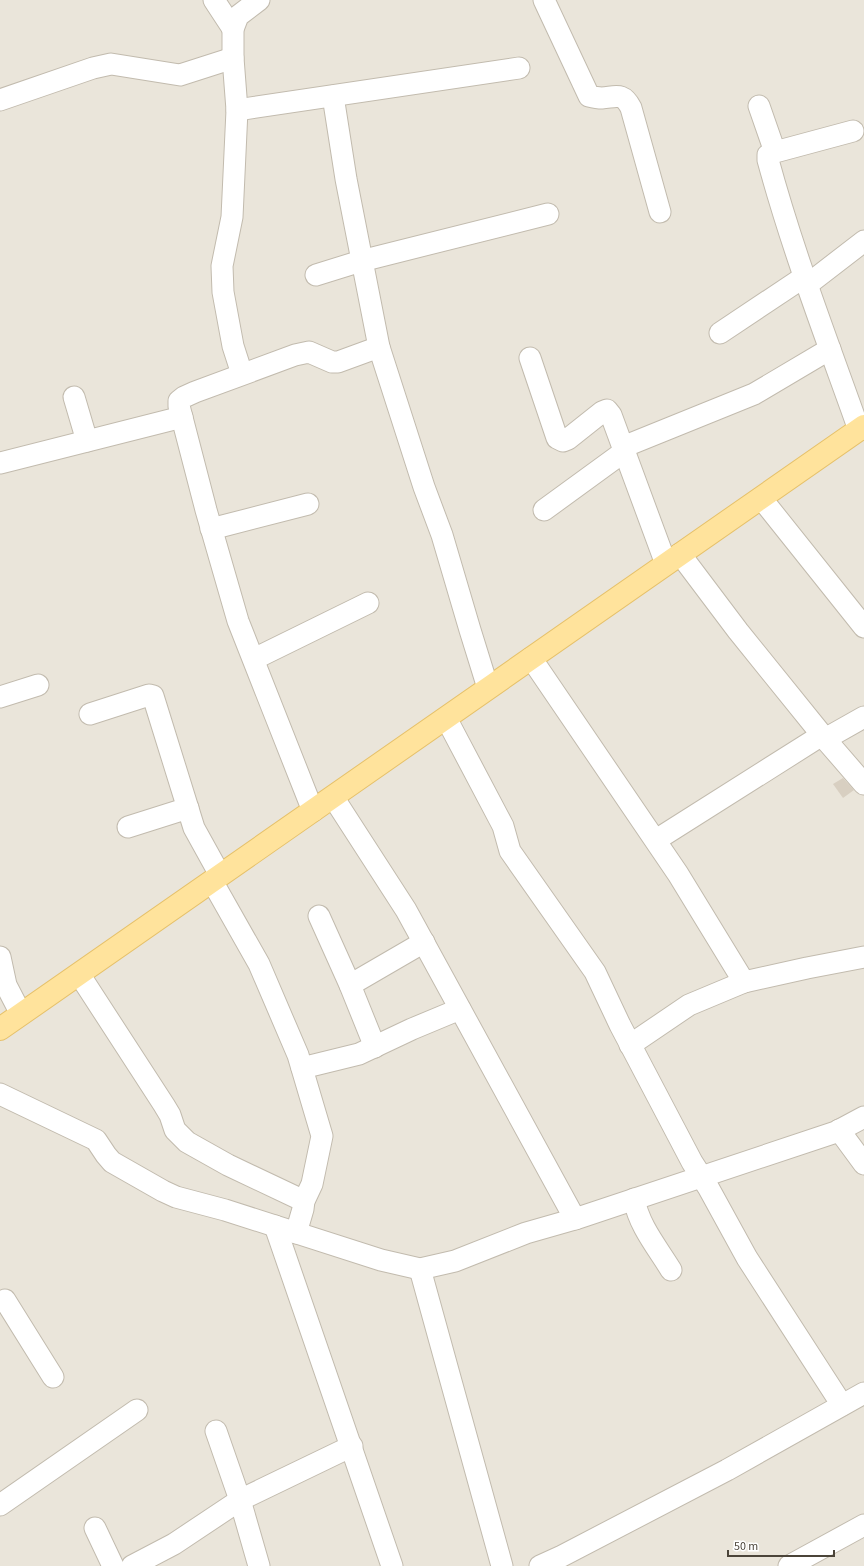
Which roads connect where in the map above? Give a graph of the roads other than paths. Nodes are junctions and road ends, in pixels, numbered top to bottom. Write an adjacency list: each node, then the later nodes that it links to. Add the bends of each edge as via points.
1 (214, 0): 4 (street)
2 (259, 0): 4 (street, via 238,16)
3 (544, 0): 13 (street, via 589,96 620,96 627,100)
4 (233, 29): 5 (street)
5 (233, 58): 8 (street, via 180,75 112,64 93,68); 10 (street)
6 (519, 68): 7 (street)
7 (333, 96): 10 (street); 16 (street)
8 (0, 100)
9 (760, 106): 12 (street)
10 (237, 110): 23 (street, via 232,217 222,266 223,292)
11 (853, 131): 12 (street)
12 (775, 152): 18 (street, via 768,155 768,160)
13 (660, 212)
14 (548, 214): 16 (street)
15 (864, 241): 18 (street)
16 (361, 261): 17 (street); 20 (street)
17 (316, 275)
18 (806, 281): 19 (street); 21 (street)
19 (720, 333)
20 (379, 347): 23 (street, via 338,362 309,352 302,353); 40 (street, via 421,480 442,535)
21 (830, 349): 26 (street); 28 (street, via 754,394)
22 (530, 358): 28 (street, via 557,438 563,441 568,439 607,410)
23 (242, 374): 25 (street, via 184,397 180,401)
24 (74, 397): 27 (street)
25 (182, 417): 27 (street); 33 (street)
26 (861, 428): 30 (main road)
27 (87, 441): 29 (street)
28 (624, 449): 32 (street); 34 (street)
29 (0, 464)
30 (761, 498): 34 (main road); 36 (street)
31 (308, 504): 33 (street)
32 (544, 510)
33 (211, 529): 38 (street, via 238,621)
34 (673, 559): 37 (main road); 45 (street, via 738,631)
35 (368, 603): 38 (street)
36 (864, 627)
37 (531, 658): 40 (main road); 51 (street)
38 (254, 659): 49 (street)
39 (38, 685): 41 (street)
40 (488, 688): 44 (main road)
41 (0, 697)
42 (90, 714): 48 (street, via 149,695 153,696)
43 (864, 717): 45 (street)
44 (446, 718): 47 (main road); 63 (street, via 503,826 510,851 595,972)
45 (824, 737): 46 (street); 51 (street)
46 (864, 784)
47 (332, 796): 49 (main road); 54 (street)
48 (188, 808): 50 (street); 52 (street)
49 (312, 810): 52 (main road)
50 (128, 827)
51 (656, 840): 58 (street)
52 (216, 878): 57 (main road); 65 (street, via 259,964)
53 (319, 916): 59 (street)
54 (424, 942): 59 (street); 60 (street)
55 (0, 957): 61 (street, via 6,985)
56 (864, 957): 58 (street)
57 (79, 974): 61 (main road); 72 (street, via 164,1105 175,1130 187,1142 228,1165)
58 (744, 982): 63 (street, via 689,1005)
59 (350, 985): 64 (street)
60 (460, 1009): 64 (street); 73 (street)
61 (21, 1014): 62 (main road)
62 (0, 1029)
63 (630, 1045): 70 (street)
64 (375, 1047): 65 (street, via 359,1054)
65 (302, 1068): 72 (street, via 322,1136 312,1184)
66 (0, 1094): 74 (street, via 96,1140 112,1162 163,1191)
67 (864, 1117): 68 (street)
68 (839, 1130): 69 (street); 70 (street)
69 (864, 1164)
70 (702, 1177): 71 (street); 80 (street, via 747,1258)
71 (634, 1199): 73 (street); 76 (street, via 645,1230)
72 (300, 1218): 74 (street); 75 (street, via 381,1260)
73 (575, 1219): 75 (street, via 520,1235 455,1261)
74 (275, 1226): 83 (street)
75 (420, 1269): 92 (street)
76 (671, 1270)
77 (2, 1298): 78 (street)
78 (53, 1377)
79 (864, 1393): 80 (street)
80 (842, 1405): 93 (street, via 727,1470)
81 (137, 1410): 85 (street)
82 (216, 1431): 84 (street)
83 (352, 1446): 84 (street); 91 (street)
84 (240, 1500): 89 (street, via 174,1544); 90 (street)
85 (0, 1505)
86 (864, 1525): 94 (street)
87 (95, 1528): 88 (street)
88 (113, 1566)
89 (132, 1566)
90 (259, 1566)
91 (392, 1566)
92 (502, 1566)
93 (540, 1566)
94 (789, 1566)

